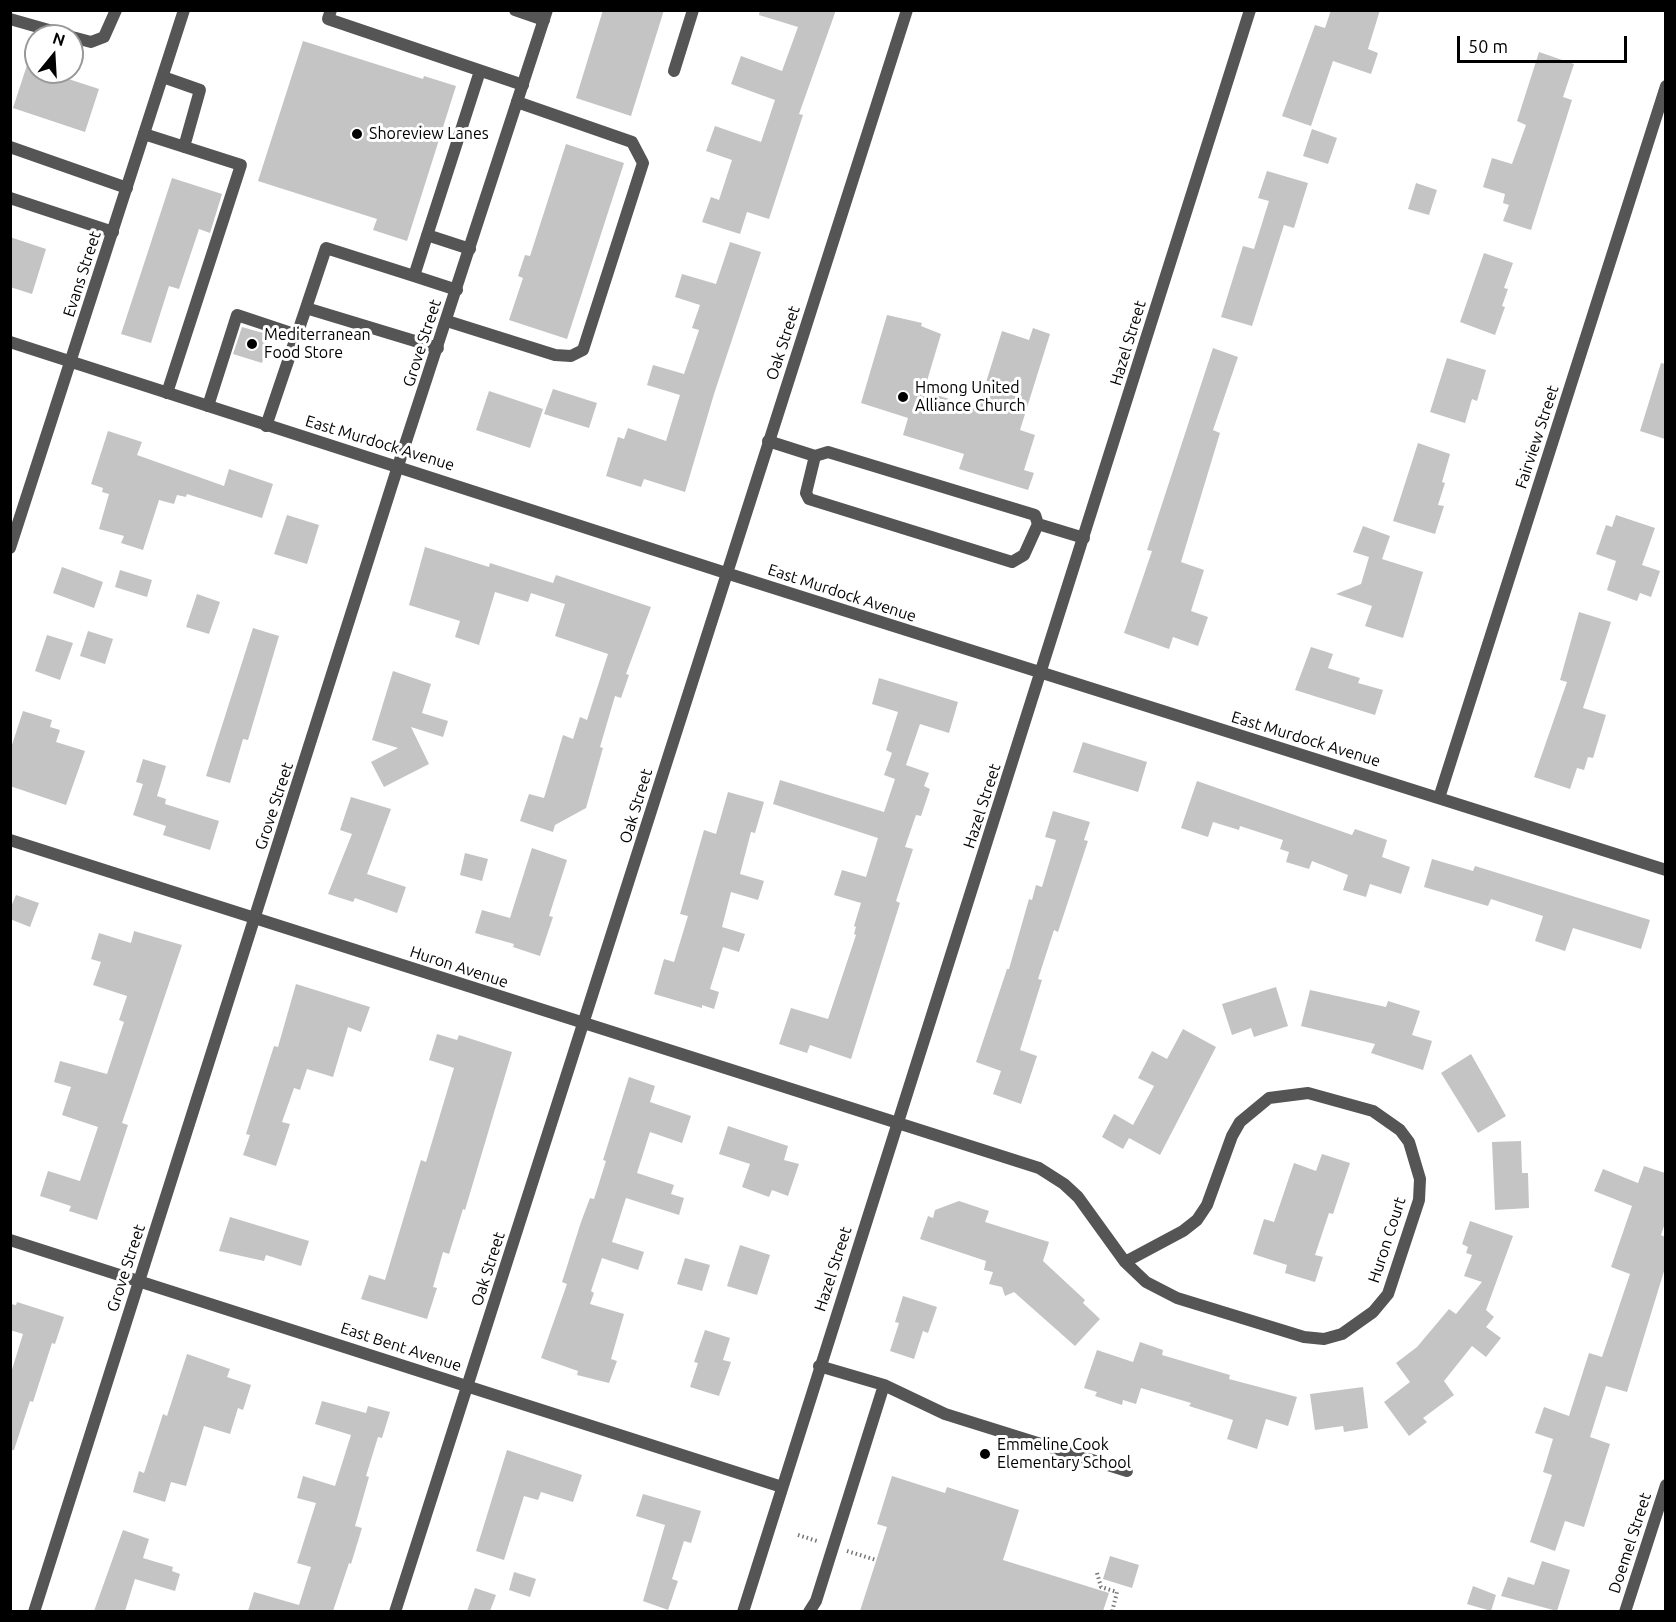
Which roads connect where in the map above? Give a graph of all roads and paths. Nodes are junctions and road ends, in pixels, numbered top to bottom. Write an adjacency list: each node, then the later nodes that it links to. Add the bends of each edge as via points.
1 (116, 10): 11 (street, via 104,37 91,42)
2 (184, 10): 14 (street, Evans Street)
3 (331, 10): 13 (street, via 328,19)
4 (515, 10): 8 (street)
5 (693, 10): 12 (street)
6 (907, 10): 37 (street, Oak Street)
7 (1250, 10): 41 (street, Hazel Street)
8 (545, 15): 15 (street, Grove Street)
9 (10, 19): 10 (street)
10 (28, 24)
11 (84, 40)
12 (674, 70)
13 (480, 71): 15 (street); 24 (street)
14 (163, 77): 18 (street, Evans Street); 20 (street, via 200,90)
15 (523, 86): 17 (street, Grove Street)
16 (1665, 86): 45 (street, Fairview Street)
17 (518, 102): 25 (street, Grove Street); 29 (street, via 632,142 643,163 584,350 571,356 555,356)
18 (144, 134): 20 (street); 21 (street, Evans Street)
19 (10, 147): 21 (street)
20 (184, 147): 34 (street, via 241,165)
21 (127, 188): 23 (street, Evans Street)
22 (10, 198): 23 (street)
23 (113, 232): 33 (street, Evans Street)
24 (426, 235): 25 (street); 26 (street)
25 (470, 249): 27 (street, Grove Street)
26 (414, 276): 27 (street); 28 (street, via 326,248)
27 (457, 290): 29 (street, Grove Street)
28 (306, 308): 30 (street); 32 (street)
29 (447, 321): 32 (street, Grove Street)
30 (297, 335): 35 (street, via 237,315); 36 (street)
31 (10, 342): 33 (street, East Murdock Avenue)
32 (438, 348): 39 (street, Grove Street)
33 (71, 362): 34 (street, East Murdock Avenue); 42 (street, Evans Street)
34 (167, 393): 35 (street, East Murdock Avenue)
35 (208, 406): 36 (street, East Murdock Avenue)
36 (266, 426): 39 (street, East Murdock Avenue)
37 (768, 441): 38 (street); 43 (street, Oak Street)
38 (815, 456): 40 (street, via 828,452 1035,515); 40 (street, via 806,493 808,500 1012,562 1024,555)
39 (398, 466): 43 (street, East Murdock Avenue); 48 (street, Grove Street)
40 (1038, 524): 41 (street)
41 (1084, 538): 44 (street, Hazel Street)
42 (10, 548)
43 (726, 573): 44 (street, East Murdock Avenue); 49 (street, Oak Street)
44 (1041, 674): 45 (street, East Murdock Avenue); 50 (street, Hazel Street)
45 (1439, 798): 47 (street, East Murdock Avenue)
46 (10, 840): 48 (street, Huron Avenue)
47 (1665, 870)
48 (255, 919): 49 (street, Huron Avenue); 53 (street, Grove Street)
49 (585, 1023): 50 (street, Huron Avenue); 56 (street, Oak Street)
50 (898, 1125): 52 (street, Huron Court, via 1051,1175 1078,1197); 54 (street, Hazel Street)
51 (10, 1240): 53 (street, East Bent Avenue)
52 (1125, 1262): 52 (street, Huron Court, via 1146,1282 1177,1298 1304,1337 1324,1339 1342,1334 1358,1325 1388,1294 1419,1200 1420,1179 1409,1142 1400,1130 1373,1111 1308,1093 1269,1098 1240,1122 1207,1205 1197,1220)
53 (139, 1281): 56 (street, East Bent Avenue); 61 (street, Grove Street)
54 (819, 1366): 55 (street); 59 (street, Hazel Street)
55 (884, 1385): 57 (street, via 945,1414); 64 (street, via 816,1601)
56 (468, 1386): 59 (street, East Bent Avenue); 62 (street, Oak Street)
57 (1127, 1471)
58 (1665, 1485): 66 (street, Doemel Street)
59 (782, 1487): 63 (street, Hazel Street)
60 (1097, 1574): 65 (path, via 1101,1587 1117,1592)
61 (34, 1611)
62 (395, 1611)
63 (743, 1611)
64 (809, 1611)
65 (1112, 1611)
66 (1625, 1611)

